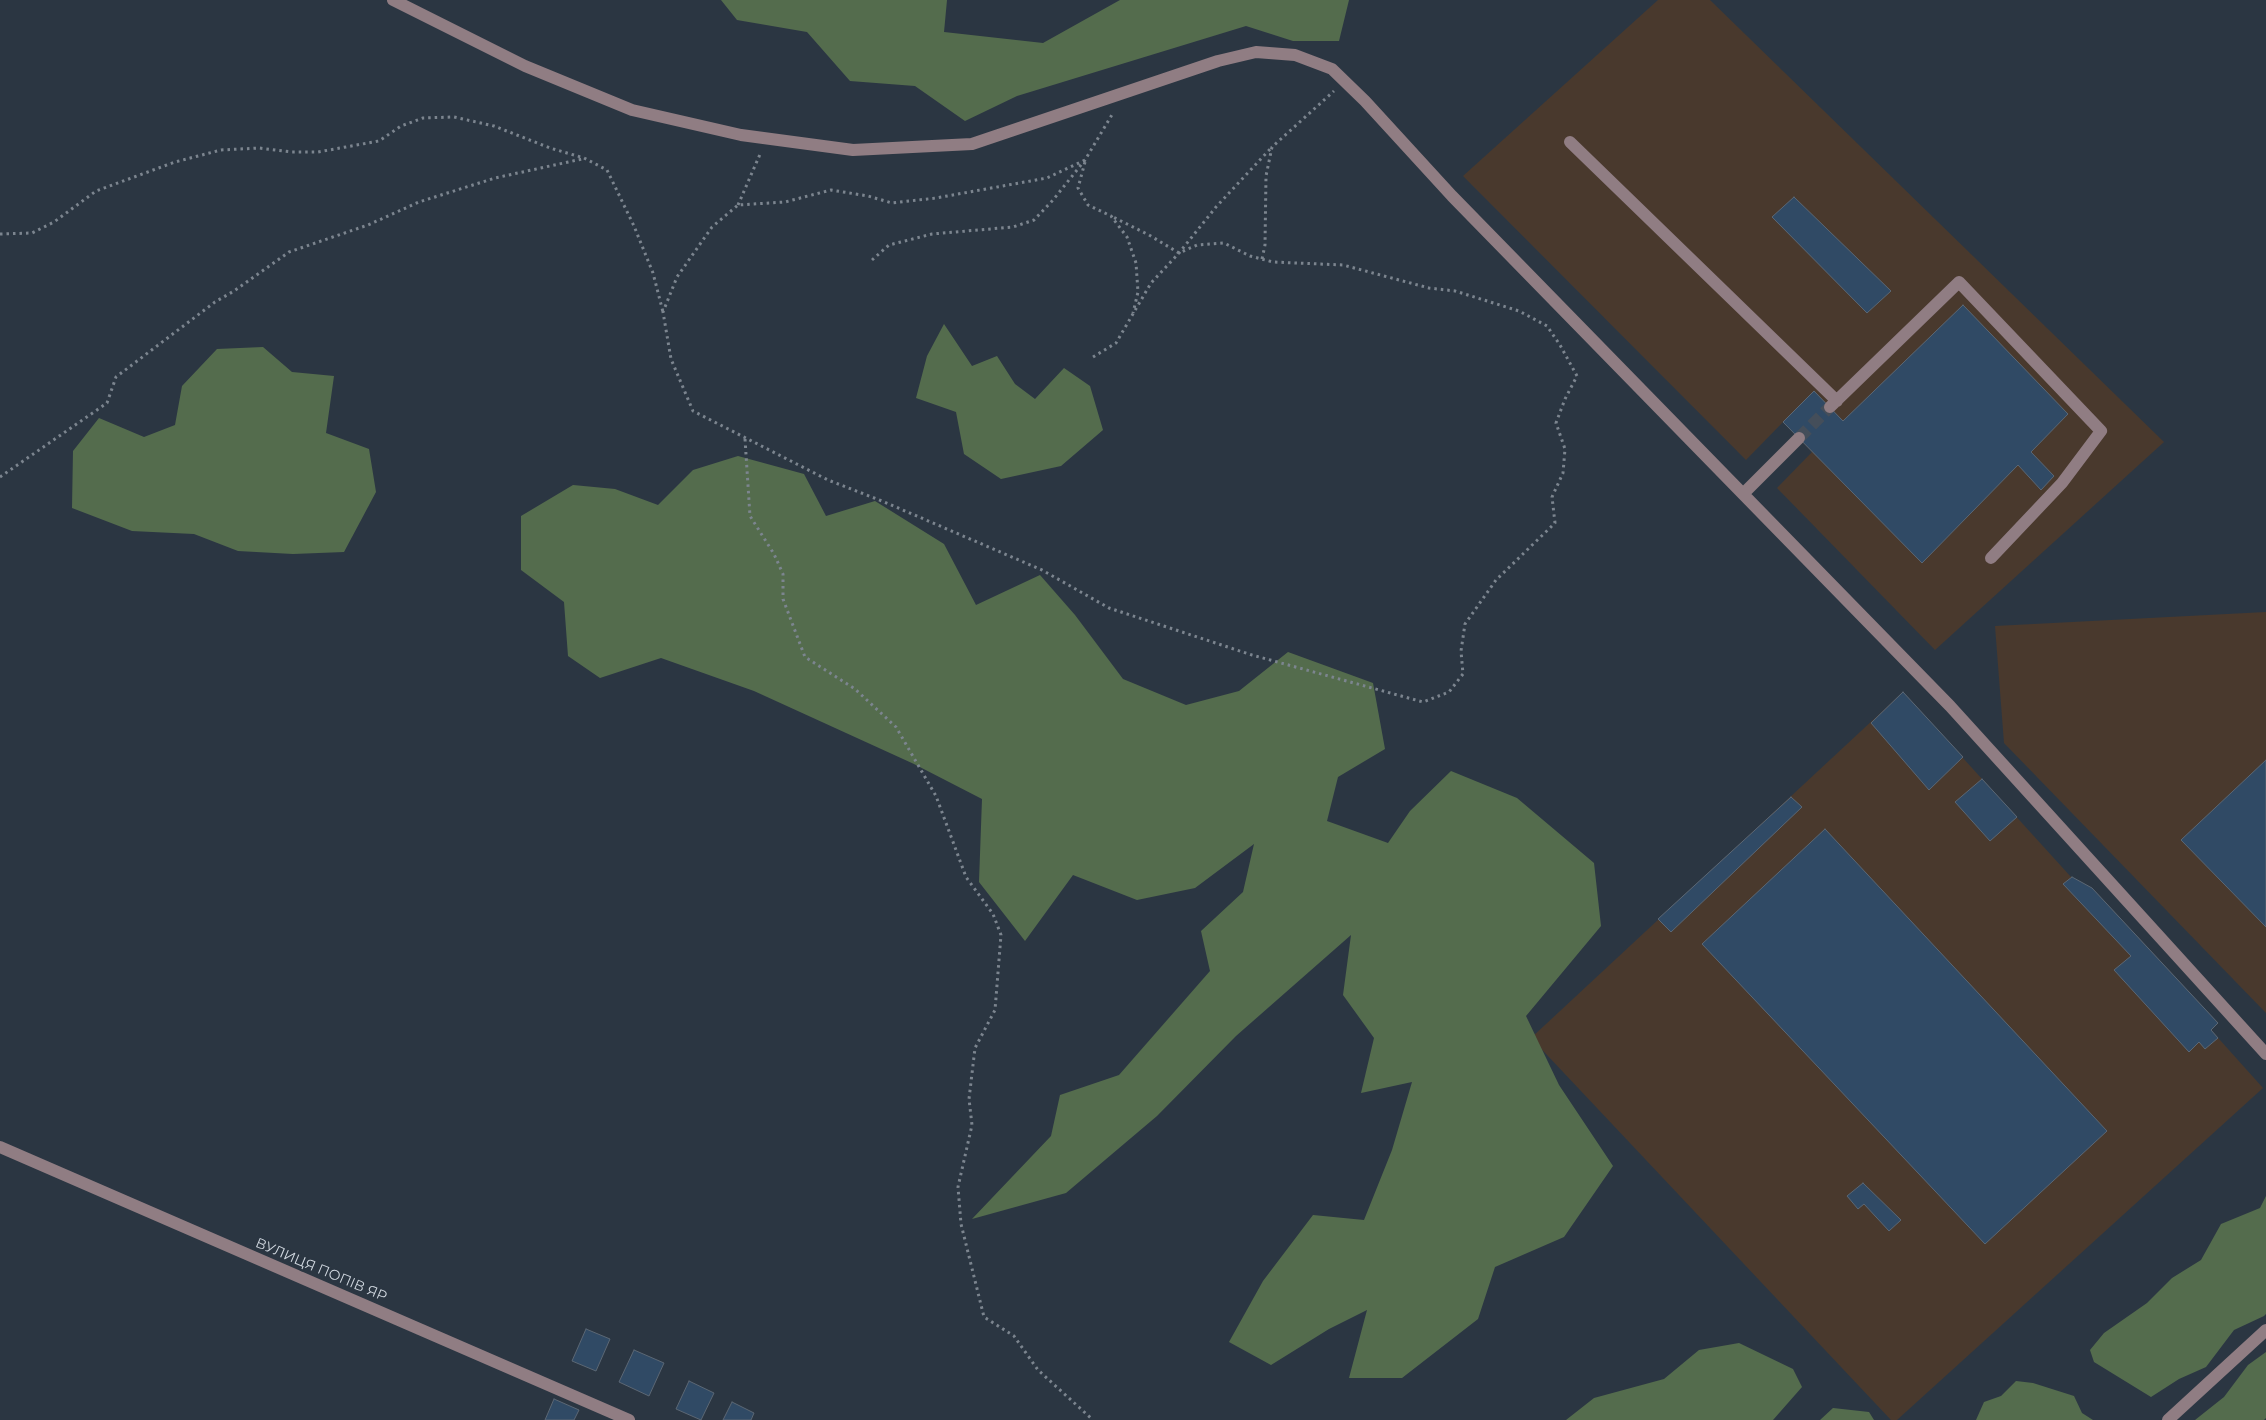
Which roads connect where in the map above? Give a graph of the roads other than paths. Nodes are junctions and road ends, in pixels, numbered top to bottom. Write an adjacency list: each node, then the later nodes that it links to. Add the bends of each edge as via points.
1 (393, 0): 4 (street, via 525,66 632,110 742,134 853,150 972,144 1218,61 1256,52 1295,55 1332,69)
2 (1570, 142): 5 (street, via 1834,404 1959,282 2100,431 2062,483)
3 (1799, 438): 4 (street)
4 (1744, 493): 6 (street, via 1950,706)
5 (1991, 558)
6 (2266, 1054)
7 (0, 1147): 9 (street, ВУЛИЦЯ ПОПІВ ЯР)
8 (2266, 1330): 10 (street)
9 (629, 1420)
10 (2168, 1420)

